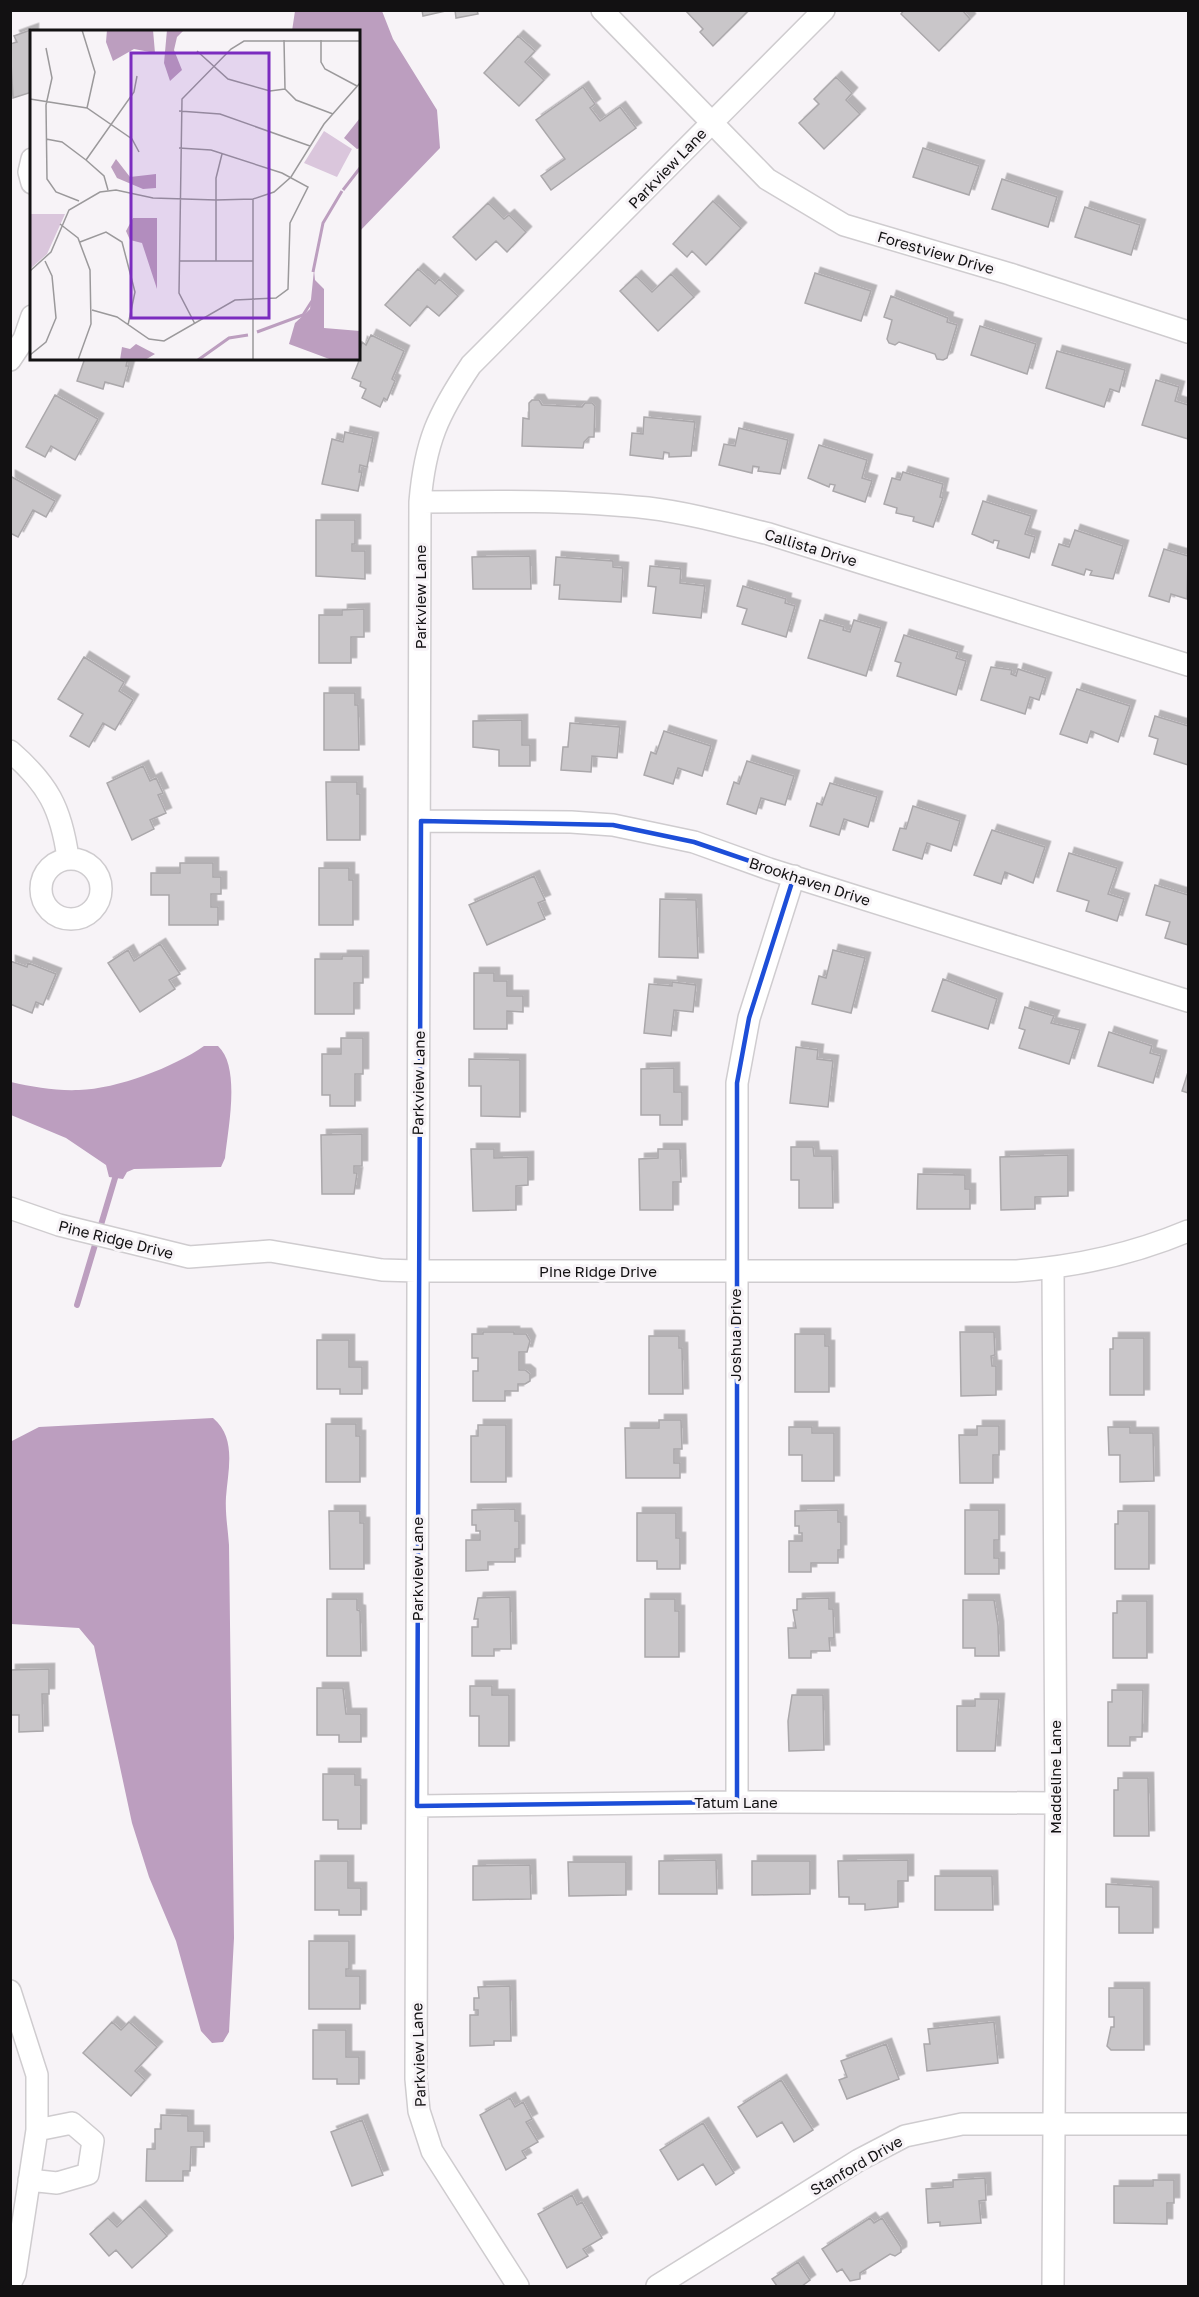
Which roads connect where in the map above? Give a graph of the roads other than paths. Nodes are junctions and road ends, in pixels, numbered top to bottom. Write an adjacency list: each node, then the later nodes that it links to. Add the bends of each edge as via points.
1 (602, 10): 3 (street, Forestview Drive)
2 (824, 10): 3 (street, Parkview Lane)
3 (711, 123): 5 (street, Forestview Drive, via 767,179 844,225); 7 (street, Parkview Lane, via 471,365 447,400 433,430 422,473)
4 (30, 322): 6 (street)
5 (1188, 332)
6 (10, 360)
7 (420, 502): 8 (street, Callista Drive, via 582,503 649,508 716,520); 10 (street, Parkview Lane)
8 (1188, 665)
9 (10, 751): 11 (street, via 40,780 56,806)
10 (421, 821): 12 (street, Brookhaven Drive, via 614,825 694,843); 17 (street, Parkview Lane)
11 (68, 858)
12 (794, 876): 13 (street, Brookhaven Drive); 18 (street, Joshua Drive, via 749,1018 739,1065)
13 (1188, 1001)
14 (10, 1208): 17 (street, Pine Ridge Drive, via 59,1226 189,1257 270,1251 382,1270)
15 (1188, 1231): 16 (street, Pine Ridge Drive, via 1094,1261)
16 (1053, 1268): 18 (street, Pine Ridge Drive); 20 (street, Maddeline Lane)
17 (416, 1271): 18 (street, Pine Ridge Drive); 21 (street, Parkview Lane)
18 (735, 1271): 19 (street, Joshua Drive)
19 (737, 1802): 20 (street, Tatum Lane); 21 (street, Tatum Lane)
20 (1056, 1803): 23 (street, Maddeline Lane)
21 (417, 1806): 28 (street, Parkview Lane, via 419,2111 432,2151)
22 (10, 1990): 25 (street, via 37,2075)
23 (1053, 2123): 24 (street, Stanford Drive); 29 (street, Stanford Drive, via 962,2124 905,2136 859,2160); 30 (street, Maddeline Lane)
24 (1188, 2124)
25 (37, 2130): 26 (street); 26 (street, via 72,2123 93,2141 88,2174 57,2183)
26 (29, 2180): 27 (street, via 15,2274)
27 (10, 2284)
28 (518, 2286)
29 (657, 2286)
30 (1053, 2286)

